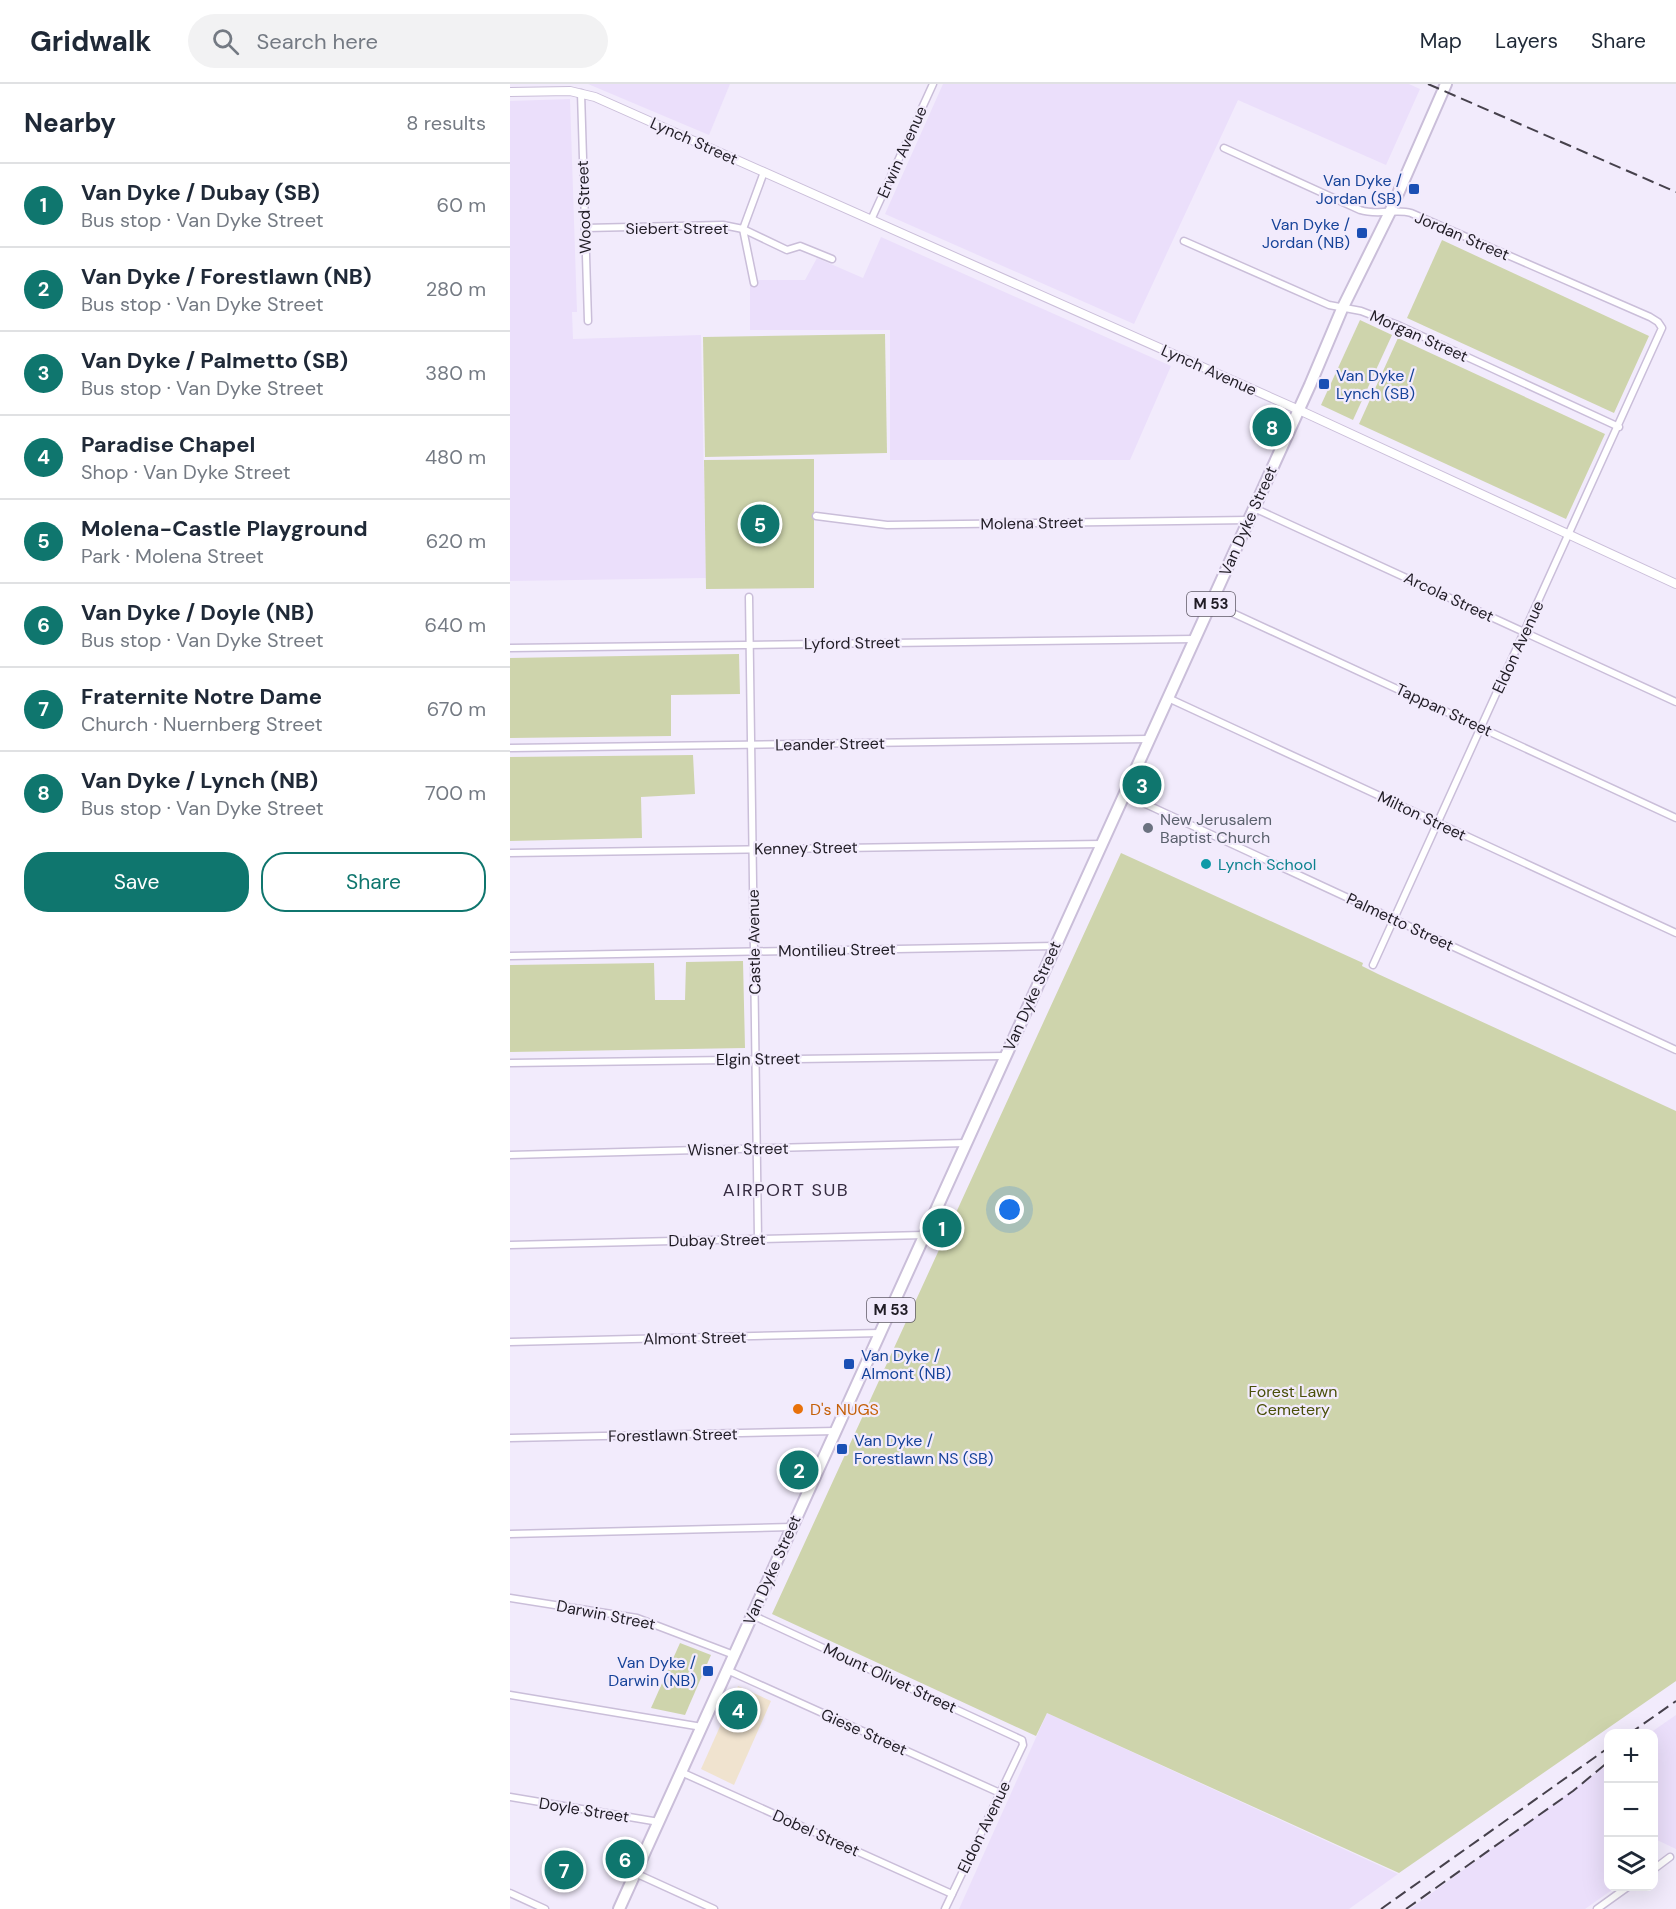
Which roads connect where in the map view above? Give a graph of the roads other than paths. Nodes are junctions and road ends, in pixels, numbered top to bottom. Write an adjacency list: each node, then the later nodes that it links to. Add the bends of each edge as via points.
1 (933, 84): 8 (street, Erwin Avenue)
2 (1446, 84): 7 (main road, Van Dyke Street / M 53)
3 (510, 92): 4 (street, Lynch Street)
4 (580, 93): 6 (street, Lynch Street); 9 (street, Wood Street)
5 (1224, 148): 7 (street, Jordan Street, via 1360,210)
6 (764, 172): 8 (street, Lynch Street); 10 (street)
7 (1390, 212): 14 (main road, Van Dyke Street / M 53); 16 (street, Jordan Street, via 1404,211 1427,220 1650,317)
8 (871, 219): 17 (street, Lynch Avenue)
9 (585, 228): 10 (street, Siebert Street, via 723,225); 15 (street, Wood Street)
10 (743, 229): 12 (street, Siebert Street, via 787,250 800,246); 13 (street)
11 (1184, 241): 14 (street, Morgan Street)
12 (832, 259)
13 (754, 283)
14 (1342, 309): 17 (main road, Van Dyke Street / M 53); 18 (street, Morgan Street, via 1360,311 1400,326)
15 (588, 321)
16 (1662, 328): 18 (street, Eldon Avenue)
17 (1299, 410): 19 (main road, Van Dyke Street / M 53); 22 (street, Lynch Avenue)
18 (1619, 427): 22 (street, Eldon Avenue)
19 (1254, 507): 21 (main road, Van Dyke Street / M 53); 26 (street, Arcola Street)
20 (816, 516): 21 (street, Molena Street, via 887,525)
21 (1249, 520): 25 (main road, Van Dyke Street / M 53)
22 (1570, 535): 23 (street, Lynch Avenue); 26 (street, Eldon Avenue)
23 (1676, 584)
24 (748, 597): 28 (street, Castle Avenue)
25 (1211, 603): 27 (main road, Van Dyke Street / M 53); 32 (street, Tappan Street)
26 (1525, 633): 31 (street, Arcola Street); 32 (street, Eldon Avenue)
27 (1195, 639): 28 (street, Lyford Street); 30 (main road, Van Dyke Street / M 53)
28 (750, 644): 29 (street, Lyford Street); 34 (street, Castle Avenue)
29 (510, 648)
30 (1168, 698): 33 (main road, Van Dyke Street / M 53); 38 (street, Milton Street)
31 (1676, 702)
32 (1481, 728): 37 (street, Tappan Street); 38 (street, Eldon Avenue)
33 (1149, 739): 34 (street, Leander Street); 36 (main road, Van Dyke Street / M 53)
34 (751, 745): 35 (street, Leander Street); 40 (street, Castle Avenue)
35 (510, 748)
36 (1124, 794): 39 (main road, Van Dyke Street / M 53); 42 (street, Palmetto Street)
37 (1676, 818)
38 (1436, 823): 42 (street, Eldon Avenue); 43 (street, Milton Street)
39 (1102, 844): 40 (street, Kenney Street); 44 (main road, Van Dyke Street / M 53)
40 (753, 849): 41 (street, Kenney Street); 45 (street, Castle Avenue)
41 (510, 852)
42 (1393, 919): 47 (street, Eldon Avenue); 48 (street, Palmetto Street)
43 (1676, 933)
44 (1055, 946): 45 (street, Montilieu Street); 49 (main road, Van Dyke Street / M 53)
45 (754, 952): 46 (street, Montilieu Street); 50 (street, Castle Avenue)
46 (510, 956)
47 (1373, 965)
48 (1676, 1050)
49 (1006, 1056): 50 (street, Elgin Street); 52 (main road, Van Dyke Street / M 53)
50 (756, 1060): 51 (street, Elgin Street); 53 (street, Castle Avenue)
51 (510, 1063)
52 (966, 1143): 53 (street, Wisner Street); 55 (main road, Van Dyke Street / M 53)
53 (757, 1148): 54 (street, Wisner Street); 56 (street, Castle Avenue)
54 (510, 1155)
55 (924, 1235): 56 (street, Dubay Street); 58 (main road, Van Dyke Street / M 53)
56 (758, 1239): 57 (street, Dubay Street)
57 (510, 1245)
58 (880, 1333): 59 (street, Almont Street); 60 (main road, Van Dyke Street / M 53)
59 (510, 1342)
60 (836, 1431): 61 (street, Forestlawn Street); 62 (main road, Van Dyke Street / M 53)
61 (510, 1438)
62 (792, 1527): 63 (street); 65 (main road, Van Dyke Street / M 53)
63 (510, 1534)
64 (510, 1598): 66 (street, Darwin Street, via 637,1618)
65 (752, 1615): 66 (main road, Van Dyke Street / M 53); 70 (street, Mount Olivet Street, via 1018,1737)
66 (734, 1655): 67 (main road, Van Dyke Street / M 53)
67 (727, 1670): 69 (main road, Van Dyke Street / M 53); 72 (street, Giese Street)
68 (510, 1695): 69 (street)
69 (702, 1727): 71 (main road, Van Dyke Street / M 53)
70 (1023, 1745): 72 (street, Eldon Avenue)
71 (681, 1772): 74 (main road, Van Dyke Street / M 53); 80 (street, Dobel Street)
72 (1000, 1793): 80 (street, Eldon Avenue)
73 (510, 1797): 74 (street, Doyle Street)
74 (658, 1822): 77 (main road, Van Dyke Street / M 53)
75 (1670, 1857): 76 (street)
76 (1658, 1865)
77 (635, 1874): 82 (main road, Van Dyke Street / M 53); 83 (street)
78 (1623, 1891): 85 (street)
79 (510, 1893): 81 (street)
80 (952, 1894): 84 (street, Eldon Avenue)
81 (545, 1909)
82 (619, 1909)
83 (714, 1909)
84 (945, 1909)
85 (1597, 1909)

